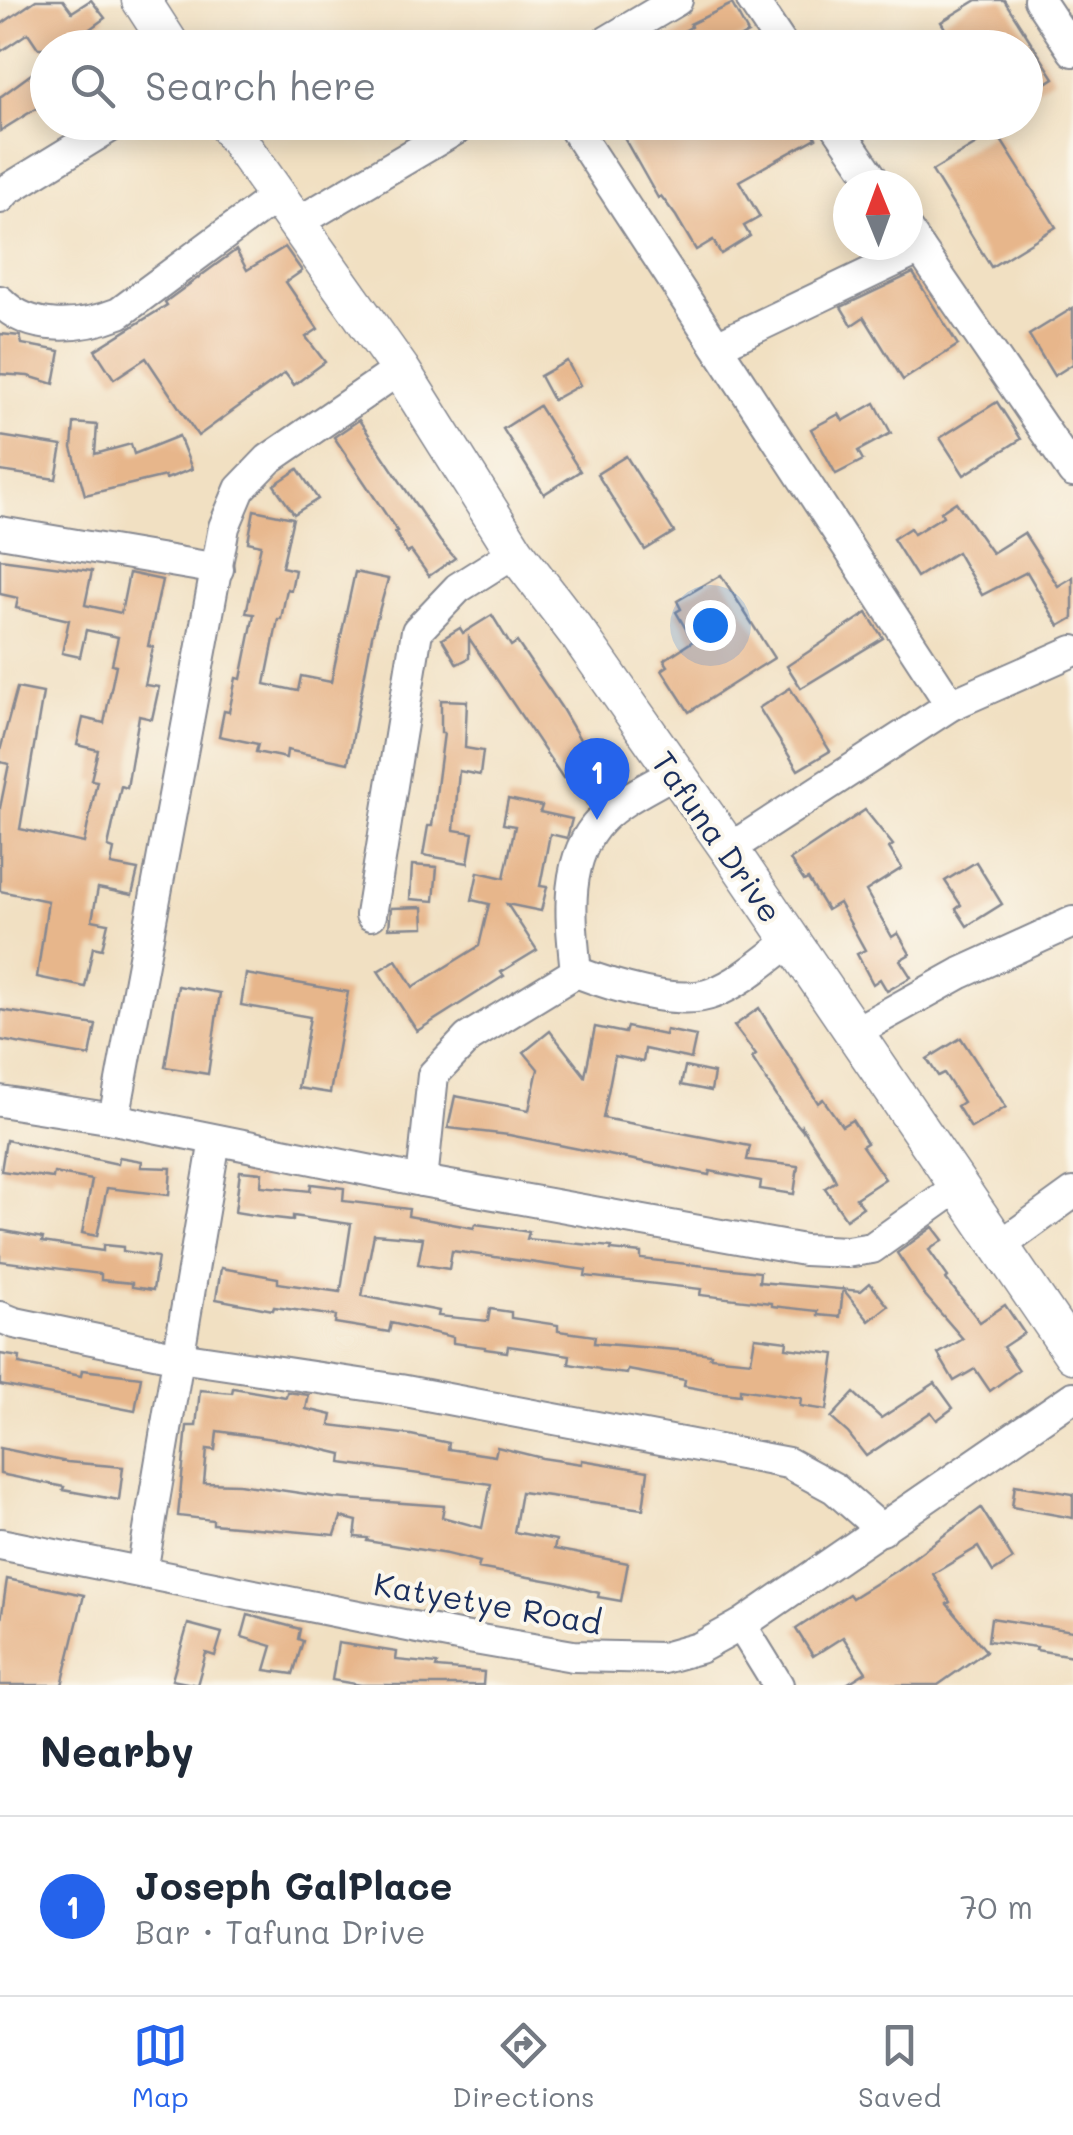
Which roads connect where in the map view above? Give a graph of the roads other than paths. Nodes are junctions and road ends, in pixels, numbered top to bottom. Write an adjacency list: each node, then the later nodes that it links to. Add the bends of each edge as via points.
1 (141, 0): 5 (main road)
2 (676, 0): 6 (street)
3 (752, 0): 7 (street)
4 (1039, 0): 8 (street)
5 (160, 30)
6 (626, 30)
7 (772, 30)
8 (1073, 51)
9 (89, 140): 15 (street)
10 (238, 140): 16 (main road, Tafuna Drive)
11 (431, 140): 16 (street)
12 (582, 140): 20 (street)
13 (846, 140): 14 (street)
14 (866, 170)
15 (0, 198)
16 (288, 209): 19 (street, via 106,318 54,324 13,314); 21 (main road, Tafuna Drive)
17 (923, 253): 22 (street)
18 (877, 260): 20 (street)
19 (0, 300)
20 (716, 346): 27 (street)
21 (400, 369): 24 (main road, Tafuna Drive); 25 (street, via 269,459 240,489 224,527)
22 (1073, 472)
23 (0, 532): 25 (street)
24 (515, 552): 28 (main road, Tafuna Drive); 30 (street, via 458,588 417,631)
25 (218, 570): 36 (street)
26 (1073, 650): 27 (street)
27 (951, 705): 29 (street)
28 (675, 772): 29 (main road, Tafuna Drive); 33 (street, via 602,818 588,838 570,911)
29 (729, 849): 32 (main road, Tafuna Drive)
30 (371, 915)
31 (1073, 922): 34 (street)
32 (790, 940): 33 (street, via 744,976 711,994 685,998); 34 (main road, Tafuna Drive)
33 (576, 972): 38 (street, via 468,1038 433,1075)
34 (853, 1033): 39 (main road, Tafuna Drive)
35 (3, 1107): 36 (street)
36 (114, 1119): 37 (street)
37 (215, 1140): 38 (street); 44 (street)
38 (422, 1181): 39 (street, via 804,1250 847,1252 872,1248)
39 (959, 1186): 41 (main road, Tafuna Drive)
40 (1073, 1194): 41 (street)
41 (1001, 1246): 43 (main road, Tafuna Drive)
42 (0, 1317): 44 (street)
43 (1073, 1354)
44 (179, 1357): 46 (street, via 400,1390 788,1463 834,1488); 48 (street)
45 (1073, 1397): 46 (street, Katyetye Road)
46 (882, 1530): 49 (street, Katyetye Road)
47 (0, 1544): 48 (street, Katyetye Road)
48 (142, 1572): 49 (street, Katyetye Road, via 572,1656 663,1658)
49 (741, 1626): 50 (street)
50 (778, 1685)

